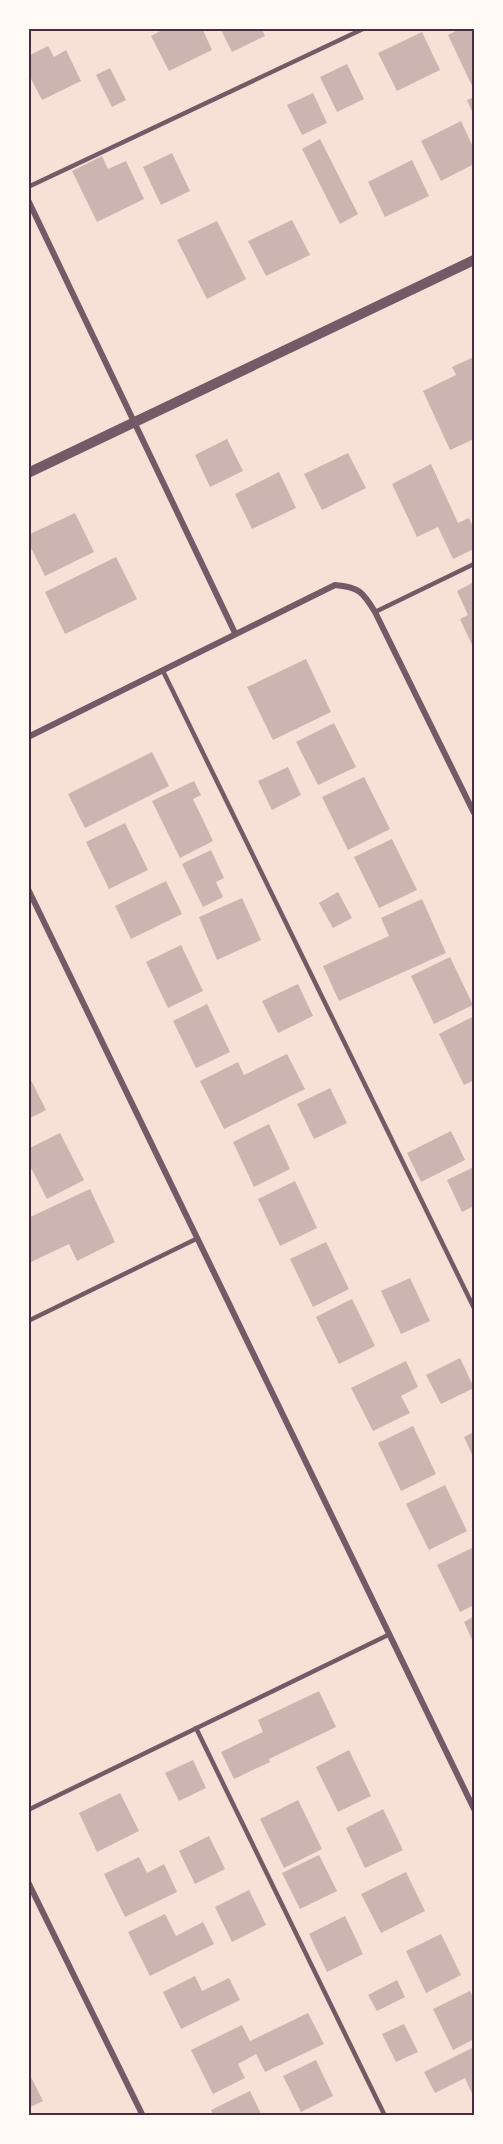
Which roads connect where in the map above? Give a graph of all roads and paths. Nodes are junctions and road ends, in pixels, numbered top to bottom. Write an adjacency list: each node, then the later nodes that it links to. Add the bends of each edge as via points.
1 (365, 28): 2 (lane)
2 (28, 188)
3 (28, 200): 5 (street)
4 (474, 260): 5 (street)
5 (135, 422): 6 (street); 9 (street)
6 (28, 473)
7 (474, 564): 8 (lane)
8 (375, 612): 9 (street, via 359,590 334,585); 12 (street)
9 (235, 633): 10 (street)
10 (163, 671): 11 (street); 15 (lane)
11 (28, 737)
12 (474, 813)
13 (28, 889): 14 (street)
14 (196, 1239): 16 (lane); 17 (street)
15 (474, 1308)
16 (28, 1321)
17 (388, 1635): 18 (lane); 19 (street)
18 (196, 1728): 20 (lane); 23 (lane)
19 (474, 1809)
20 (28, 1810)
21 (28, 1882): 22 (street)
22 (143, 2115)
23 (385, 2115)

